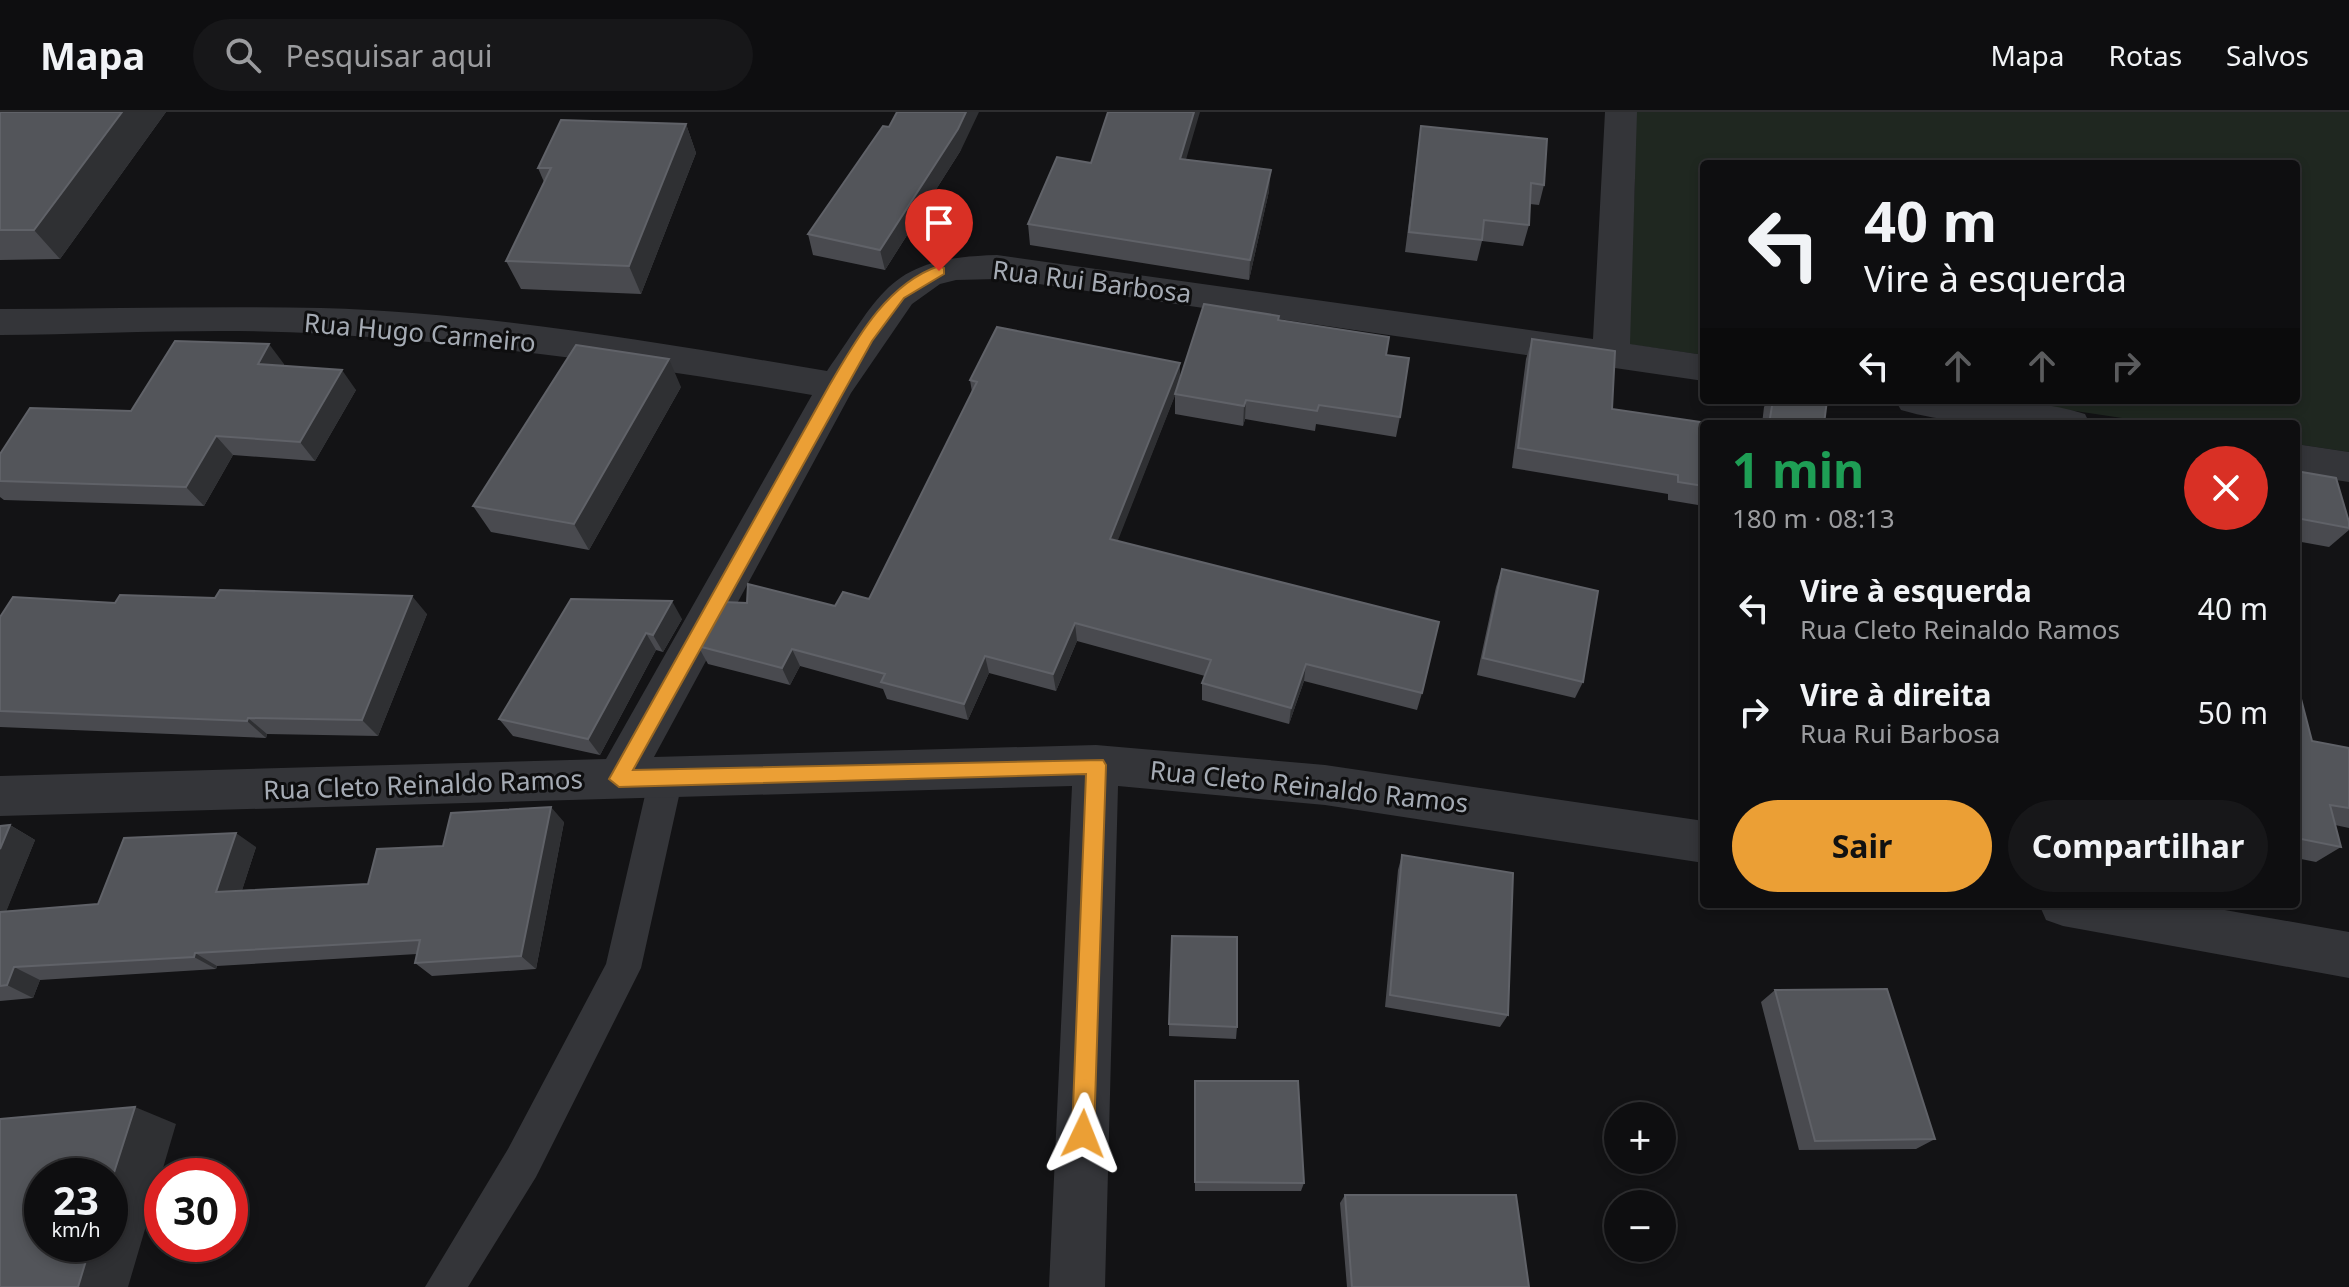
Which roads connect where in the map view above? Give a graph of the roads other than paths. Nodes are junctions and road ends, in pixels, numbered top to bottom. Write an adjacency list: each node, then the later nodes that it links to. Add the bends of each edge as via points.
1 (1621, 112): 3 (street)
2 (0, 322): 5 (street, Rua Hugo Carneiro, via 323,321 468,332 645,353)
3 (1611, 354): 4 (street, Rua Rui Barbosa); 5 (street, Rua Rui Barbosa, via 972,266 928,275 899,295)
4 (1700, 367)
5 (836, 386): 12 (street, Rua Rui Barbosa)
6 (1940, 404): 7 (street)
7 (2045, 420)
8 (2300, 460): 9 (street)
9 (2349, 467)
10 (1096, 765): 11 (street, Rua Cleto Reinaldo Ramos); 14 (street, Rua Cleto Reinaldo Ramos, via 1215,771 1485,806); 18 (street)
11 (666, 778): 12 (street, Rua Cleto Reinaldo Ramos); 17 (lane, via 623,968 522,1163)
12 (619, 779): 13 (street, Rua Cleto Reinaldo Ramos)
13 (0, 796)
14 (1700, 841)
15 (2085, 908): 16 (street)
16 (2349, 955)
17 (445, 1287)
18 (1077, 1287)

